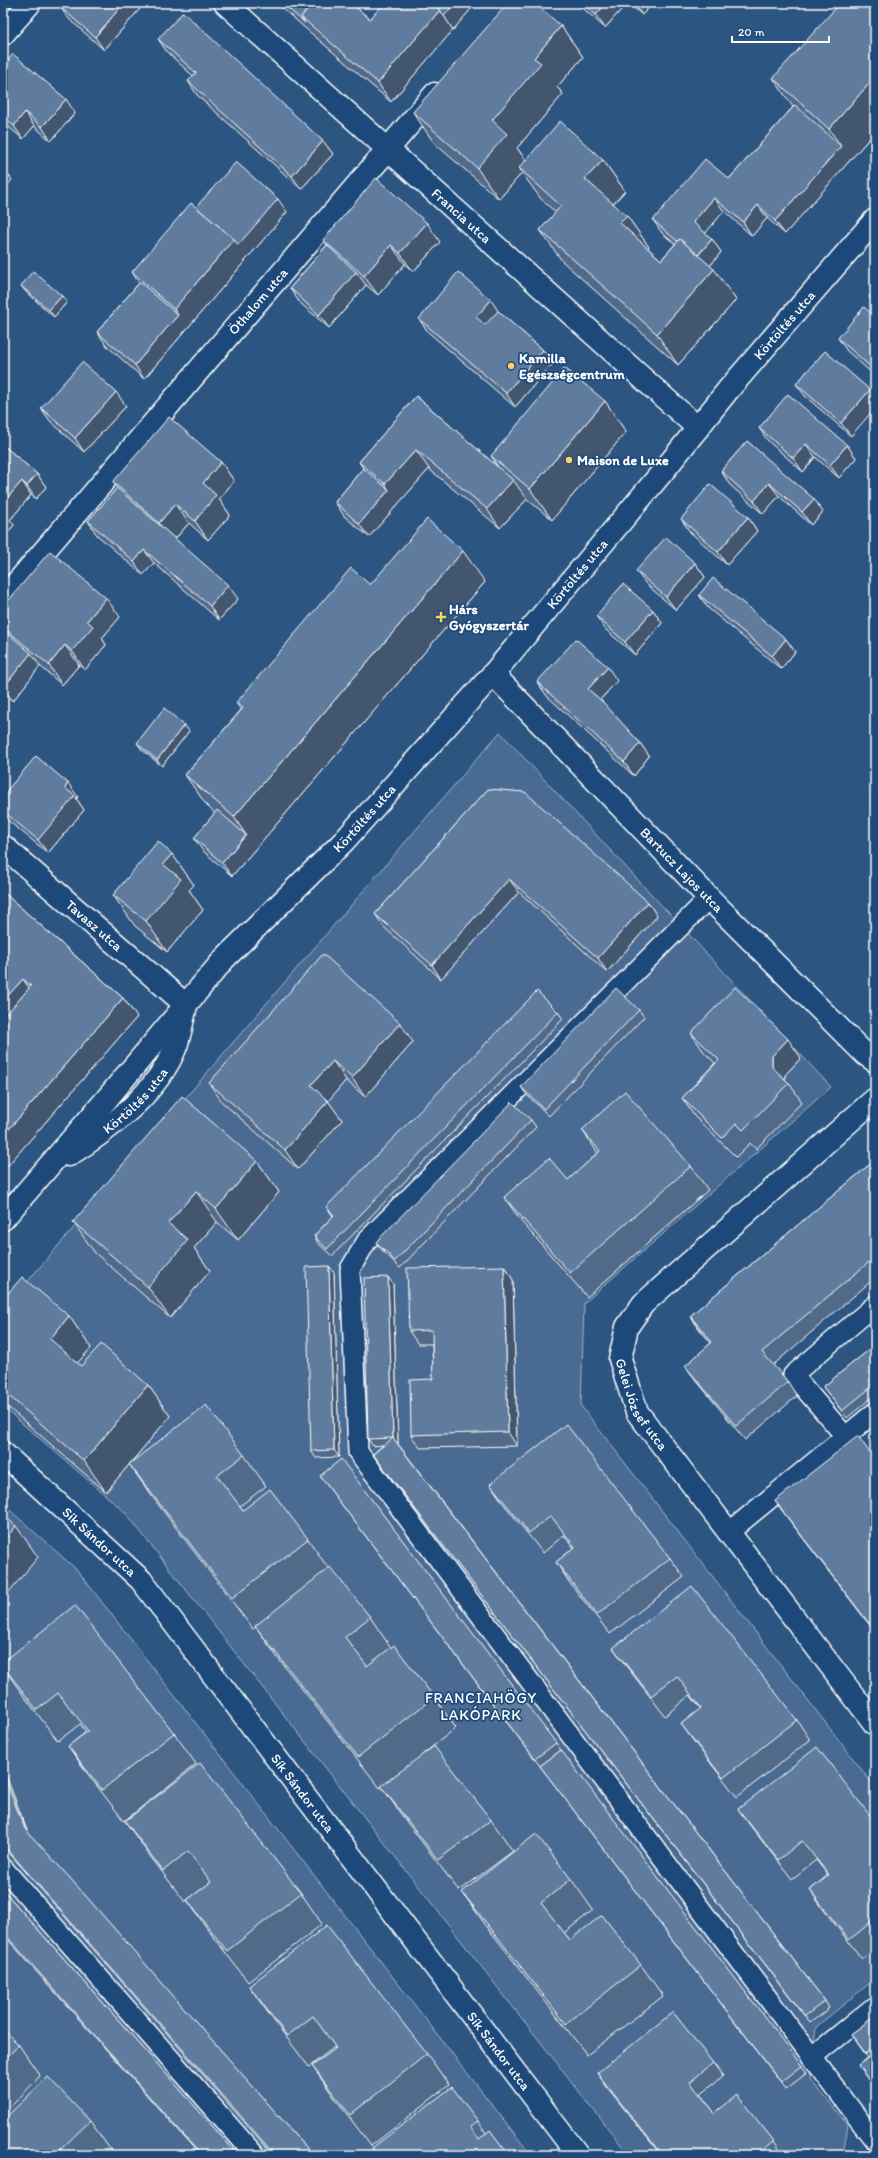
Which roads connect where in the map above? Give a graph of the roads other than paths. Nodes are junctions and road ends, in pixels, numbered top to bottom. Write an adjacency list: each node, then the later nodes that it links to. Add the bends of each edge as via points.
1 (30, 3): 3 (street)
2 (225, 3): 5 (street, Francia utca)
3 (3, 34)
4 (448, 79): 5 (street, Öthalom utca)
5 (388, 149): 7 (street, Francia utca); 8 (street, Öthalom utca)
6 (875, 220): 7 (street, Körtöltés utca)
7 (698, 428): 9 (street, Körtöltés utca)
8 (3, 599)
9 (493, 674): 11 (street, Bartucz Lajos utca); 12 (street, Körtöltés utca, via 344,841 225,958)
10 (3, 846): 12 (street, Tavasz utca)
11 (709, 898): 13 (street, Bartucz Lajos utca, via 865,1054); 24 (lane, via 368,1239 350,1269 358,1452)
12 (186, 1005): 15 (street, Körtöltés utca, via 175,1047 157,1079 140,1100 90,1141 47,1169)
13 (875, 1061)
14 (875, 1099): 20 (street, Gelei József utca, via 643,1304 627,1327 620,1359 637,1412)
15 (3, 1219)
16 (875, 1305): 18 (lane, via 793,1375)
17 (875, 1412): 18 (lane)
18 (845, 1436): 20 (lane)
19 (3, 1453): 27 (street, Sík Sándor utca, via 141,1580)
20 (728, 1533): 21 (street, Gelei József utca)
21 (875, 1724)
22 (3, 1868): 26 (lane)
23 (875, 2006): 24 (lane)
24 (812, 2058): 25 (lane)
25 (875, 2141)
26 (255, 2155)
27 (578, 2155)

